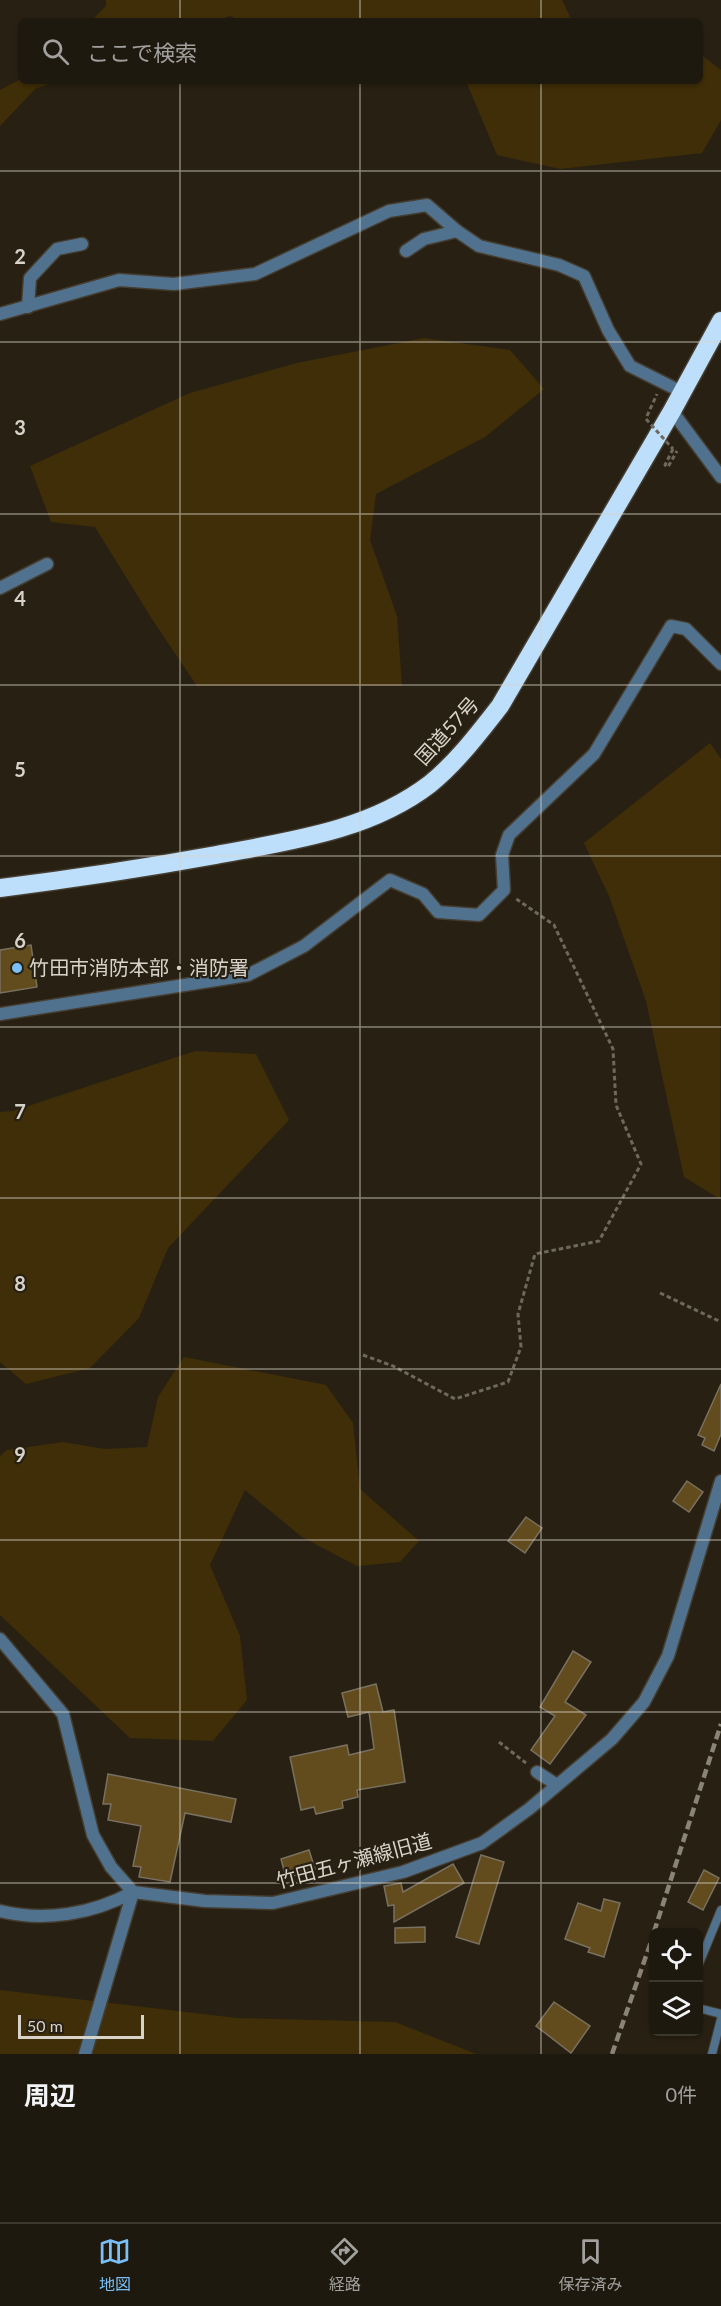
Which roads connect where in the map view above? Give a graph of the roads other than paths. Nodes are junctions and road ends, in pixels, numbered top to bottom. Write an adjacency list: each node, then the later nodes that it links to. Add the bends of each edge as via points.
1 (457, 231): 3 (street, via 423,239); 4 (street, via 427,205 389,211 255,274 174,284 120,280); 7 (street, via 479,246 559,264 584,276 608,330 630,366)
2 (82, 244): 4 (street, via 57,249 30,278)
3 (406, 251)
4 (28, 308): 5 (street)
5 (0, 314)
6 (721, 321): 7 (highway, 国道57号)
7 (682, 392): 8 (highway, 国道57号)
8 (672, 411): 9 (street); 13 (highway, 国道57号, via 500,706 471,744 429,784 381,814 300,839 172,863)
9 (721, 477)
10 (47, 564): 11 (street)
11 (0, 588)
12 (721, 664): 14 (street, via 686,629 671,626 594,754 509,835 502,855 504,890 479,915 438,912 423,894 390,880 304,946 248,975)
13 (0, 888)
14 (0, 1014)
15 (721, 1480): 18 (street, 竹田五ヶ瀬線旧道, via 668,1656 644,1702 612,1739)
16 (0, 1638): 19 (street, via 63,1714 93,1835 111,1867)
17 (537, 1772): 18 (street)
18 (557, 1785): 19 (street, 竹田五ヶ瀬線旧道, via 482,1843 403,1872 273,1903 205,1901)
19 (133, 1892): 21 (street, via 82,1912 47,1916); 25 (street)
20 (721, 1910): 22 (lane)
21 (0, 1911)
22 (703, 1956)
23 (703, 2010): 24 (lane)
24 (721, 2017): 26 (lane)
25 (86, 2054)
26 (712, 2054)

